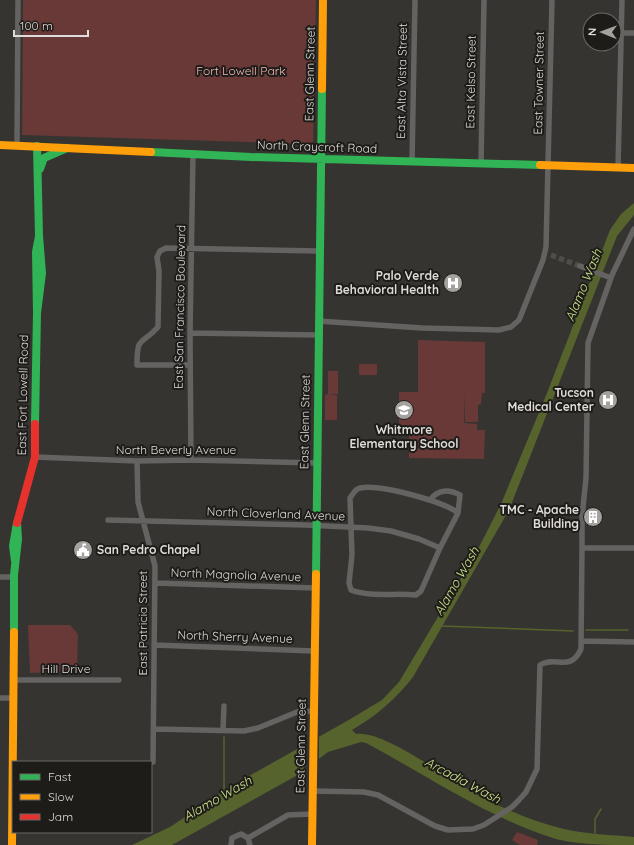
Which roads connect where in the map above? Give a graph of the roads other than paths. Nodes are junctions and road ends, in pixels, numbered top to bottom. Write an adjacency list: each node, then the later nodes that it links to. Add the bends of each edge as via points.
1 (18, 0): 12 (street)
2 (323, 0): 16 (street, East Glenn Street)
3 (415, 0): 17 (street, East Alta Vista Street)
4 (484, 0): 18 (street, East Kelso Street)
5 (552, 0): 19 (street, East Towner Street)
6 (622, 0): 7 (street)
7 (622, 12)
8 (622, 33): 9 (street)
9 (634, 33)
10 (621, 52): 20 (street)
11 (0, 145): 12 (street, North Craycroft Road)
12 (17, 145): 13 (street, North Craycroft Road)
13 (37, 146): 14 (street, North Craycroft Road); 22 (street, East Fort Lowell Road)
14 (68, 147): 15 (street, North Craycroft Road); 22 (street, via 44,158)
15 (193, 154): 16 (street, North Craycroft Road); 24 (street, East San Francisco Boulevard)
16 (320, 159): 17 (street, North Craycroft Road); 25 (street, East Glenn Street)
17 (412, 162): 18 (street, North Craycroft Road)
18 (481, 164): 19 (street, North Craycroft Road)
19 (548, 166): 20 (street, North Craycroft Road); 26 (street, East Towner Street)
20 (618, 168): 21 (street, North Craycroft Road)
21 (634, 168)
22 (38, 180): 34 (street, East Fort Lowell Road)
23 (634, 229): 29 (street)
24 (193, 248): 25 (street); 31 (street, East San Francisco Boulevard); 33 (street, via 166,248 160,251 157,257 160,271 158,327 141,340 137,347 137,365)
25 (319, 251): 30 (street, East Glenn Street)
26 (545, 252): 27 (street); 30 (street, East Towner Street, via 519,320 511,327 480,330)
27 (551, 255)
28 (580, 266): 29 (street)
29 (608, 277): 45 (street, via 588,343)
30 (318, 321): 32 (street, East Glenn Street)
31 (190, 333): 32 (street); 33 (street, East San Francisco Boulevard)
32 (318, 335): 37 (street, East Glenn Street)
33 (190, 365): 35 (street, East San Francisco Boulevard)
34 (35, 457): 36 (street, North Beverly Avenue); 47 (street, East Fort Lowell Road, via 16,522 18,539)
35 (191, 460): 36 (street, North Beverly Avenue); 37 (street, North Beverly Avenue)
36 (137, 462): 41 (street, East Patricia Street, via 138,502)
37 (317, 463): 42 (street, East Glenn Street)
38 (430, 500): 39 (street); 39 (street, via 434,494 441,491 454,491 460,495); 43 (street, via 412,494 360,488 354,491 350,498)
39 (458, 513): 44 (street)
40 (108, 520): 41 (street, North Cloverland Avenue)
41 (144, 521): 42 (street, North Cloverland Avenue); 49 (street, East Patricia Street, via 155,566)
42 (316, 525): 43 (street, North Cloverland Avenue); 50 (street, East Glenn Street)
43 (350, 527): 44 (street, North Cloverland Avenue, via 391,531); 44 (street, via 352,555 349,583 351,590 359,594 416,595 421,591)
44 (440, 548)
45 (582, 548): 46 (street); 51 (street)
46 (634, 548)
47 (14, 576): 48 (street); 55 (street, East Fort Lowell Road)
48 (0, 577)
49 (155, 583): 50 (street, North Magnolia Avenue); 53 (street, East Patricia Street)
50 (315, 588): 54 (street, East Glenn Street)
51 (582, 641): 52 (street); 65 (street, via 577,658 569,662 545,662 540,665 537,769 526,792 512,807 496,818 473,829 448,830 435,826 378,795 364,792)
52 (634, 642)
53 (154, 645): 54 (street, North Sherry Avenue); 61 (street, East Patricia Street)
54 (314, 651): 60 (street, East Glenn Street)
55 (13, 680): 56 (street, Hill Drive); 58 (street, East Fort Lowell Road)
56 (119, 680)
57 (0, 698): 58 (street)
58 (13, 698): 63 (street, East Fort Lowell Road)
59 (224, 706): 62 (street)
60 (314, 711): 62 (street, via 297,712 249,730); 65 (street, East Glenn Street)
61 (154, 729): 62 (street); 64 (street, East Patricia Street)
62 (223, 730)
63 (13, 761)
64 (153, 762)
65 (313, 791): 66 (street, East Glenn Street)
66 (312, 814): 68 (street, via 288,815); 72 (street, East Glenn Street)
67 (12, 833): 69 (street, East Fort Lowell Road)
68 (248, 838): 70 (street, via 241,834 236,835); 71 (street)
69 (12, 845)
70 (230, 845)
71 (250, 845)
72 (312, 845)

